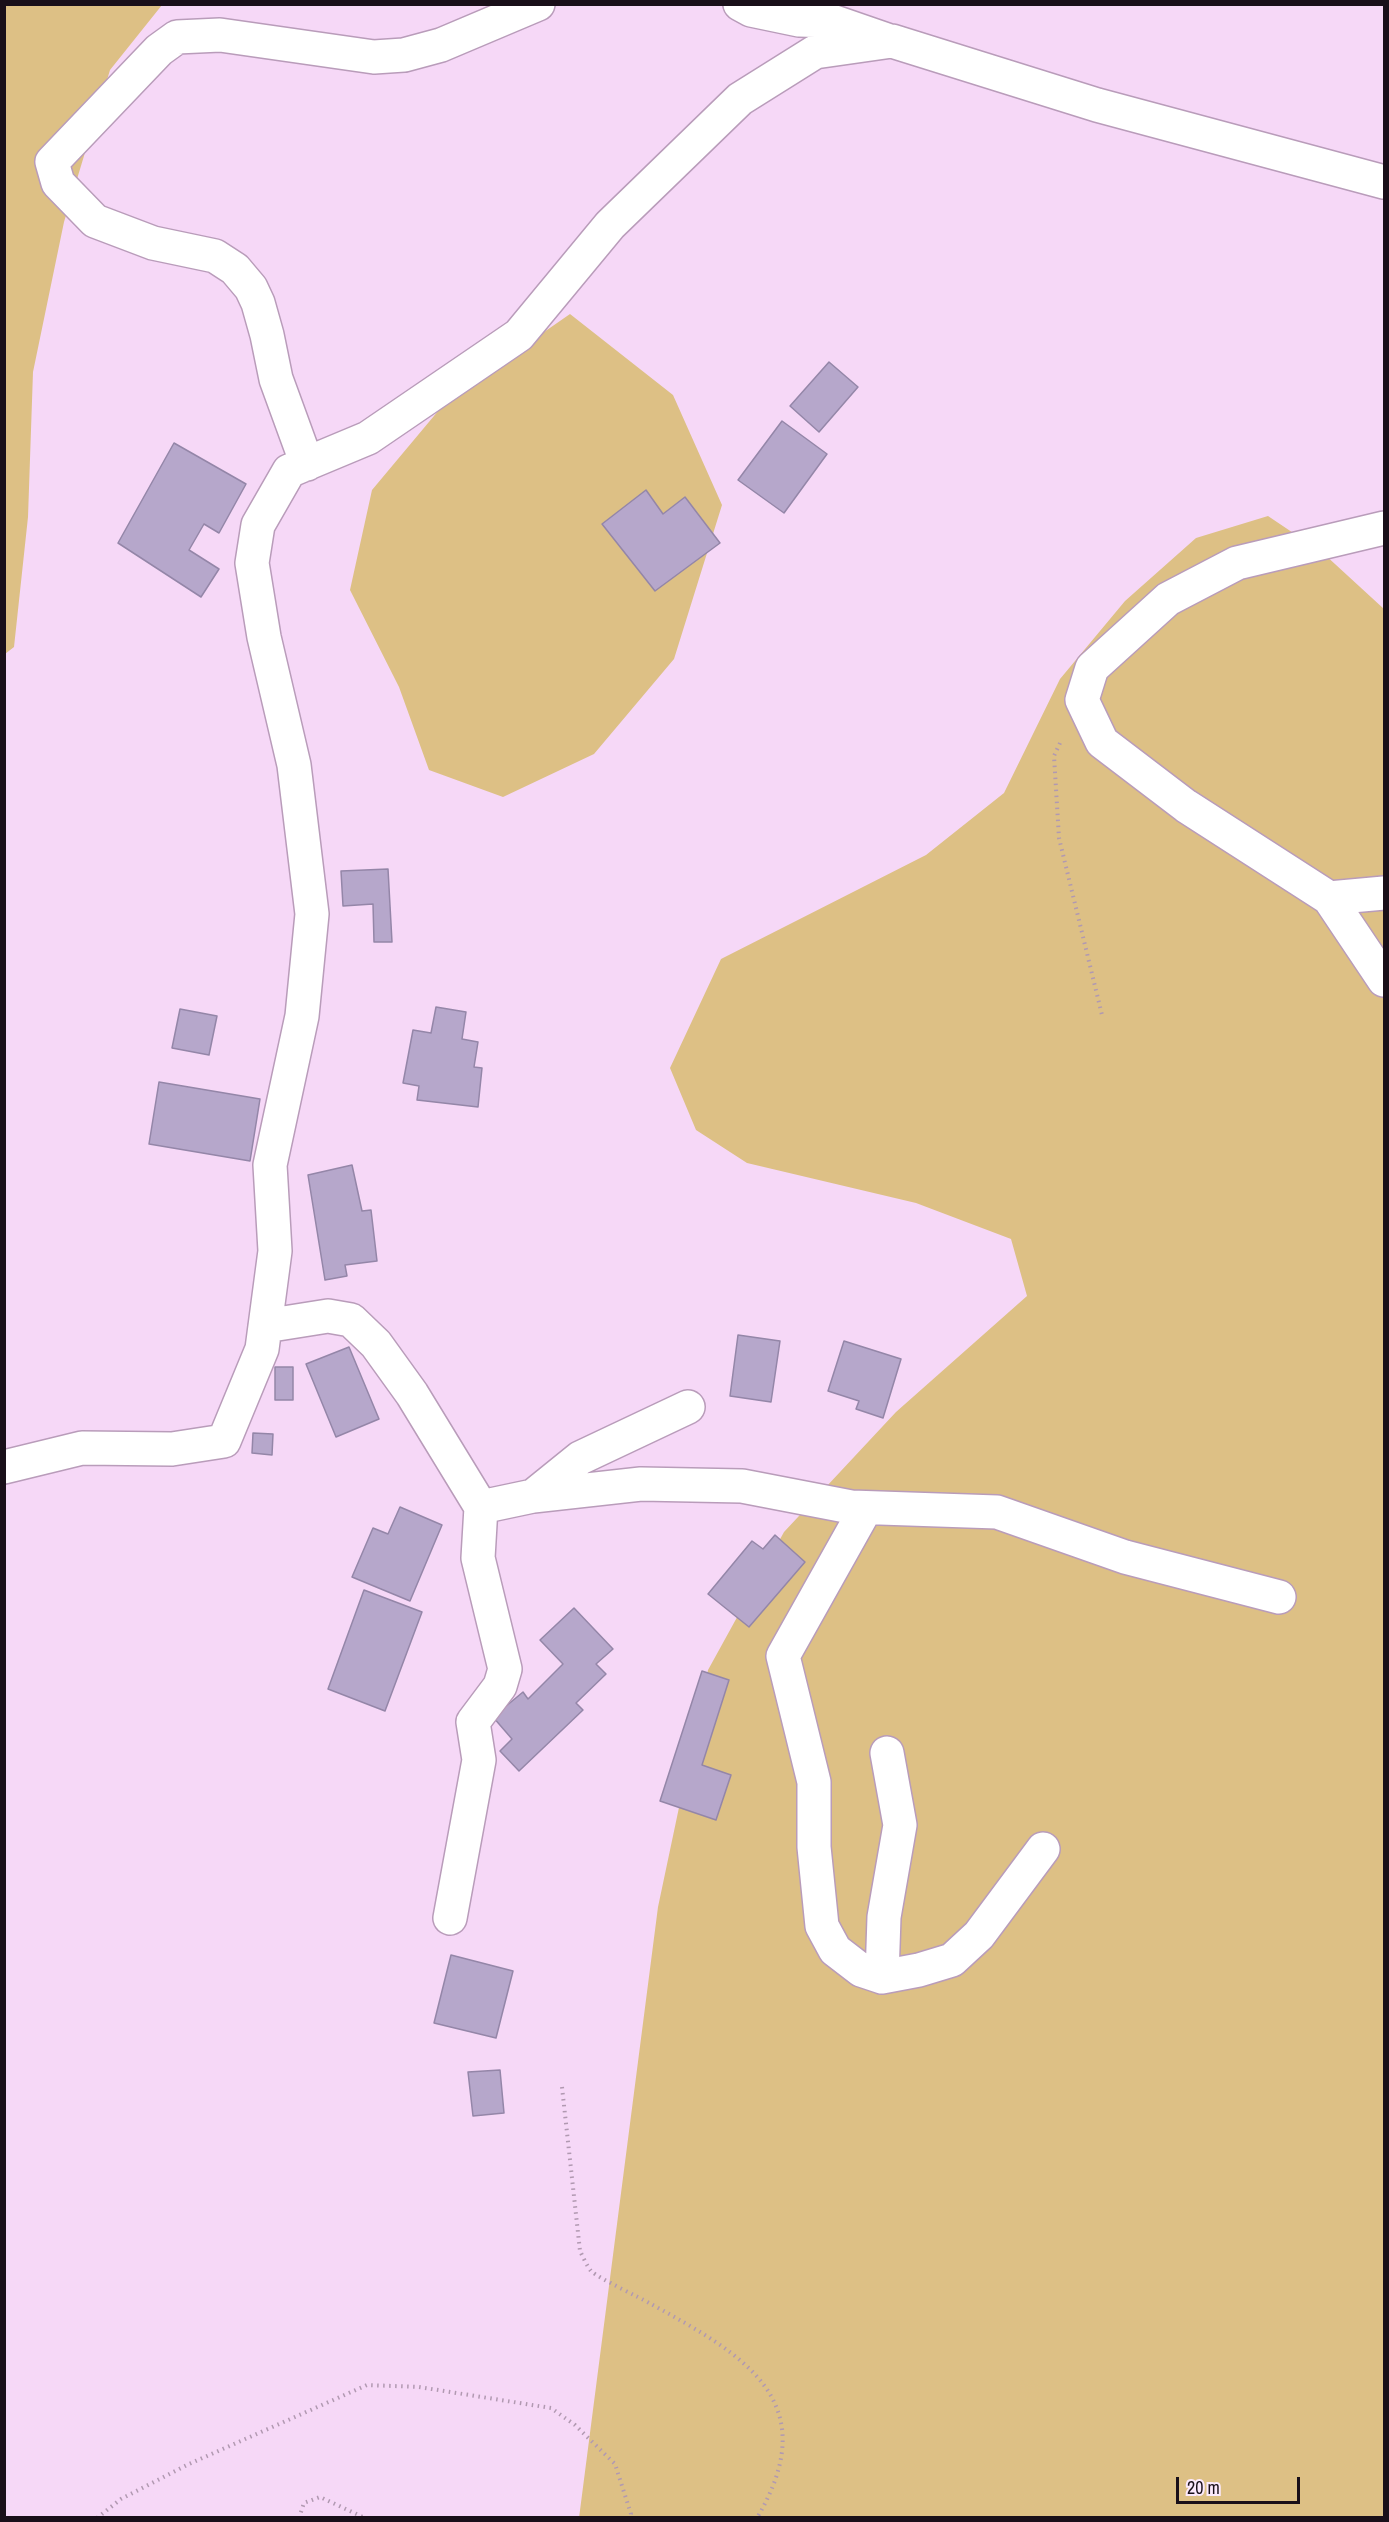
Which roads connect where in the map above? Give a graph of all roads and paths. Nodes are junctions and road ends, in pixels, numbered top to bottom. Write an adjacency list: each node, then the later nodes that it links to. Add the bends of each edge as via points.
1 (538, 4): 5 (street, via 441,45 404,55 374,57 220,35 177,37 159,50 52,162 58,183 95,221 153,243 215,256 246,282 258,303 276,379)
2 (740, 4): 3 (street, via 799,20 832,21)
3 (892, 41): 4 (street, via 1097,105); 5 (street, via 815,52 740,99 610,225 519,335 368,438)
4 (1384, 182)
5 (307, 464): 12 (street, via 290,471 258,525 252,563 264,637 294,765 312,914 302,1016 270,1165 275,1251)
6 (1384, 528): 7 (street, via 1237,562 1168,599 1092,668)
7 (1082, 700): 9 (street, via 1102,742 1186,806); 11 (path, via 1054,756 1059,838)
8 (1384, 893): 9 (street)
9 (1329, 898): 10 (street)
10 (1384, 980)
11 (1102, 1015)
12 (265, 1326): 14 (street, via 262,1349 224,1441 172,1449 82,1448); 16 (street, via 328,1316 351,1320 376,1344 412,1394)
13 (688, 1407): 15 (street, via 580,1458)
14 (4, 1467)
15 (533, 1496): 16 (street); 17 (street, via 641,1484 742,1486)
16 (481, 1507): 21 (street, via 478,1558 505,1669 500,1686 473,1722 479,1760)
17 (866, 1508): 18 (street, via 997,1512 1125,1557); 22 (street, via 783,1656 814,1782 814,1847 822,1926 835,1950 861,1970)
18 (1279, 1597)
19 (887, 1753): 22 (street, via 900,1825 884,1917)
20 (1043, 1849): 22 (street, via 979,1935 952,1960)
21 (450, 1918)
22 (882, 1977)
23 (562, 2087): 28 (path, via 580,2251 592,2271 703,2332 750,2367 777,2404 784,2429 782,2458)
24 (97, 2517): 27 (path, via 121,2499 189,2464 367,2385 419,2387 551,2408 575,2425 615,2464)
25 (299, 2517): 26 (path, via 304,2504 320,2497)
26 (365, 2517)
27 (630, 2517)
28 (757, 2517)

